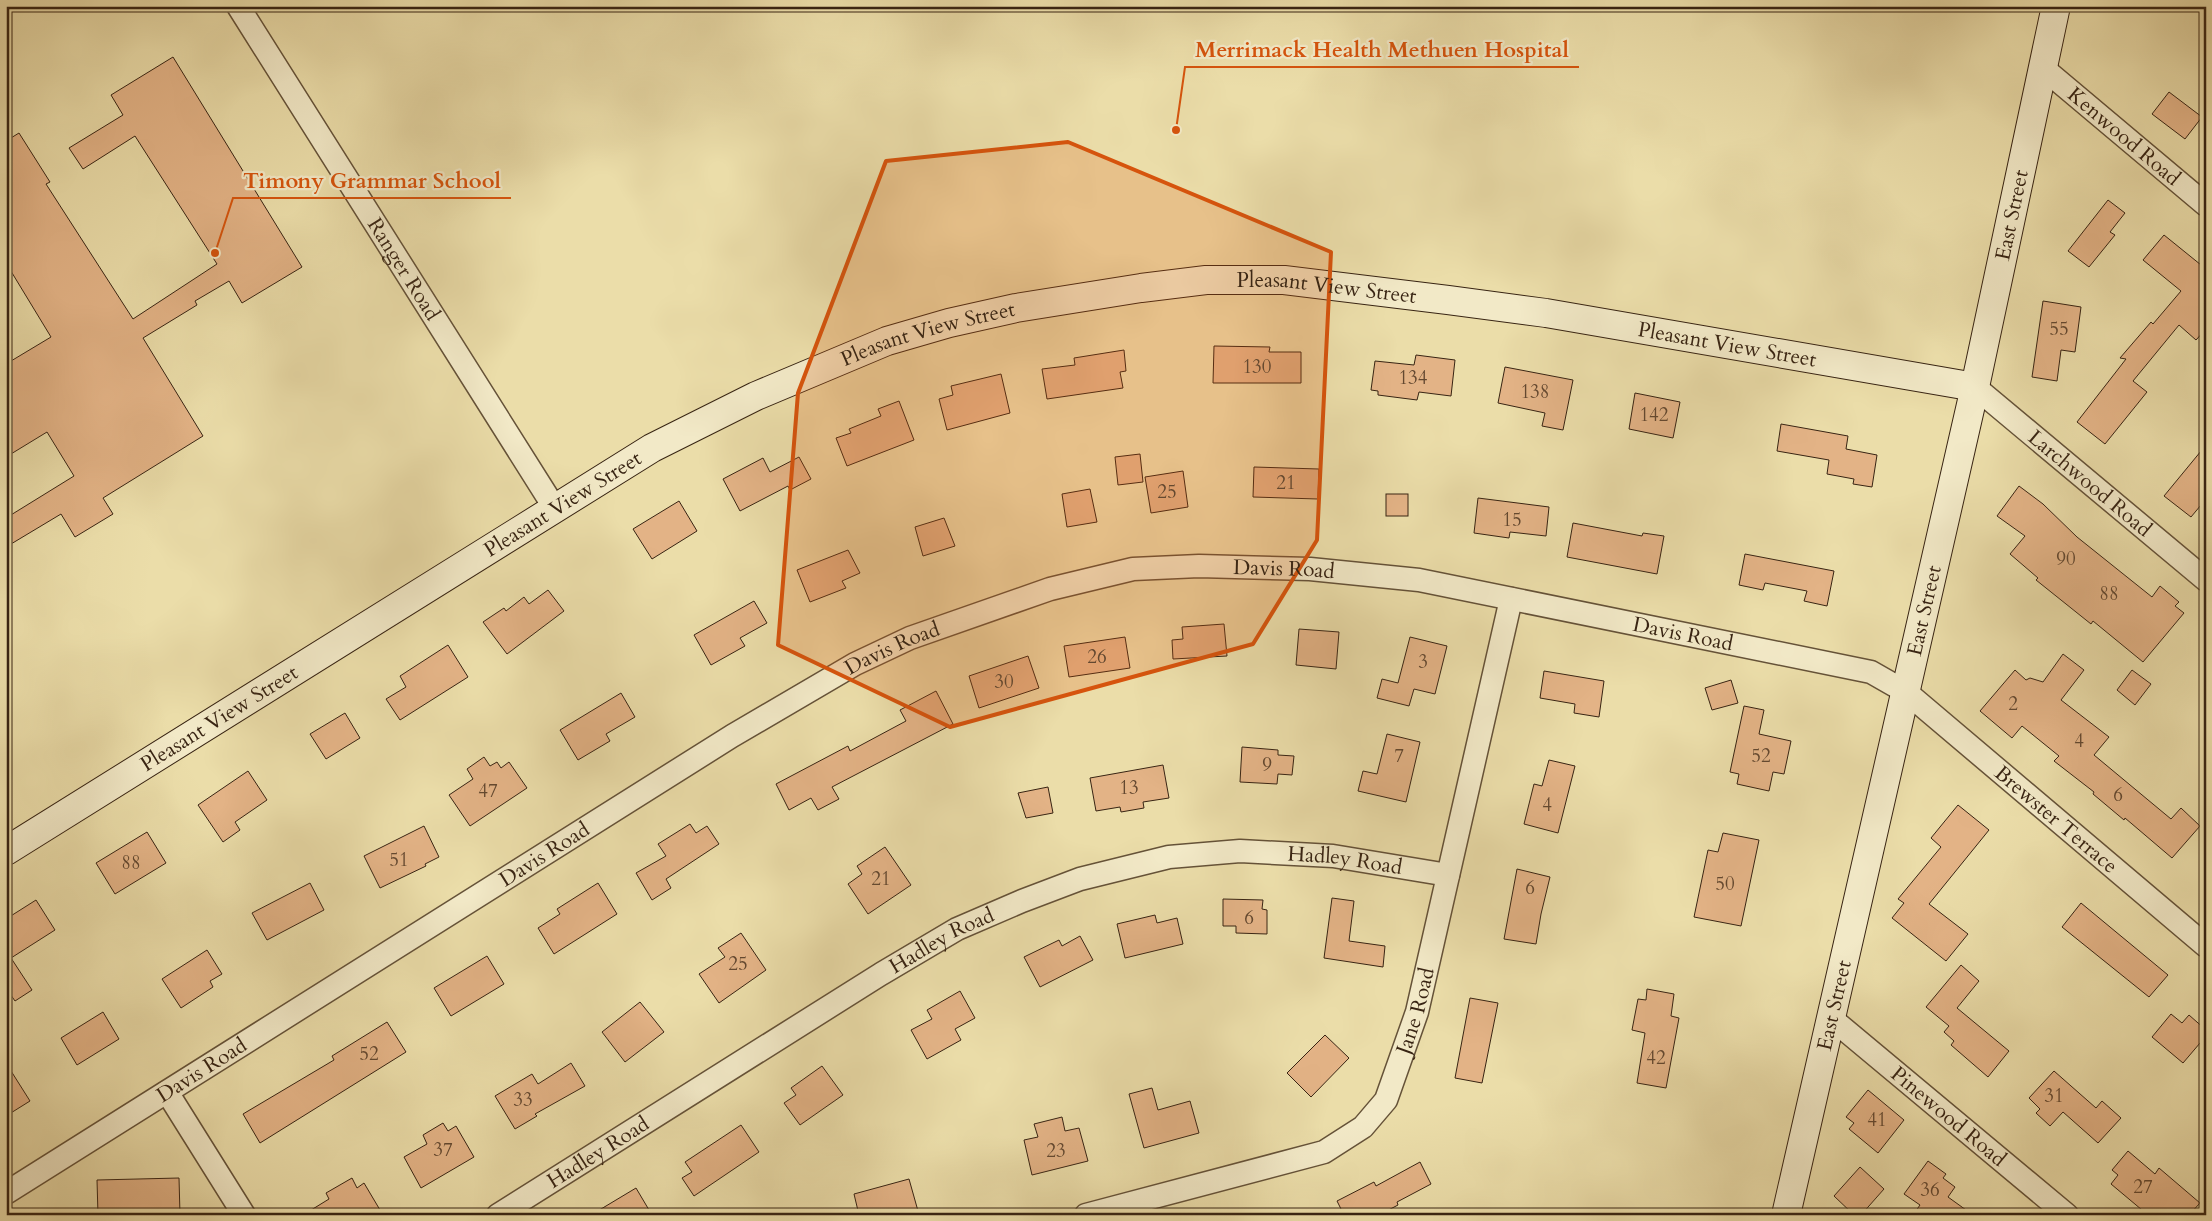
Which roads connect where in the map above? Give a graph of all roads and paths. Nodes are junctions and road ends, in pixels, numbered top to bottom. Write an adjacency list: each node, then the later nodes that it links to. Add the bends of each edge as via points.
1 (238, 6): 6 (street, Ranger Road)
2 (2056, 6): 3 (street, East Street)
3 (2043, 68): 4 (street, Kenwood Road); 5 (street, East Street)
4 (2206, 205)
5 (1975, 387): 6 (street, Pleasant View Street, via 1546,313 1284,280 1206,280 1016,308 887,341 700,422); 7 (street, Larchwood Road); 9 (street, East Street)
6 (554, 507): 10 (street, Pleasant View Street)
7 (2206, 580)
8 (1511, 599): 9 (street, Davis Road, via 1871,672); 11 (street, Jane Road); 14 (street, Davis Road, via 1419,580 1310,569 1199,566 1133,569 1050,589 919,635 855,664 732,736)
9 (1906, 692): 12 (street, Brewster Terrace); 13 (street, East Street)
10 (6, 850)
11 (1448, 875): 17 (street, Hadley Road, via 1333,856 1240,851 1169,857 1080,879 957,929 864,984); 18 (street, Jane Road, via 1417,1012 1386,1100 1363,1126 1324,1152)
12 (2206, 946)
13 (1832, 1019): 19 (street, East Street); 20 (street, Pinewood Road)
14 (167, 1092): 15 (street, Davis Road); 16 (street)
15 (6, 1194)
16 (244, 1215)
17 (498, 1215)
18 (1086, 1215)
19 (1786, 1215)
20 (2067, 1215)

